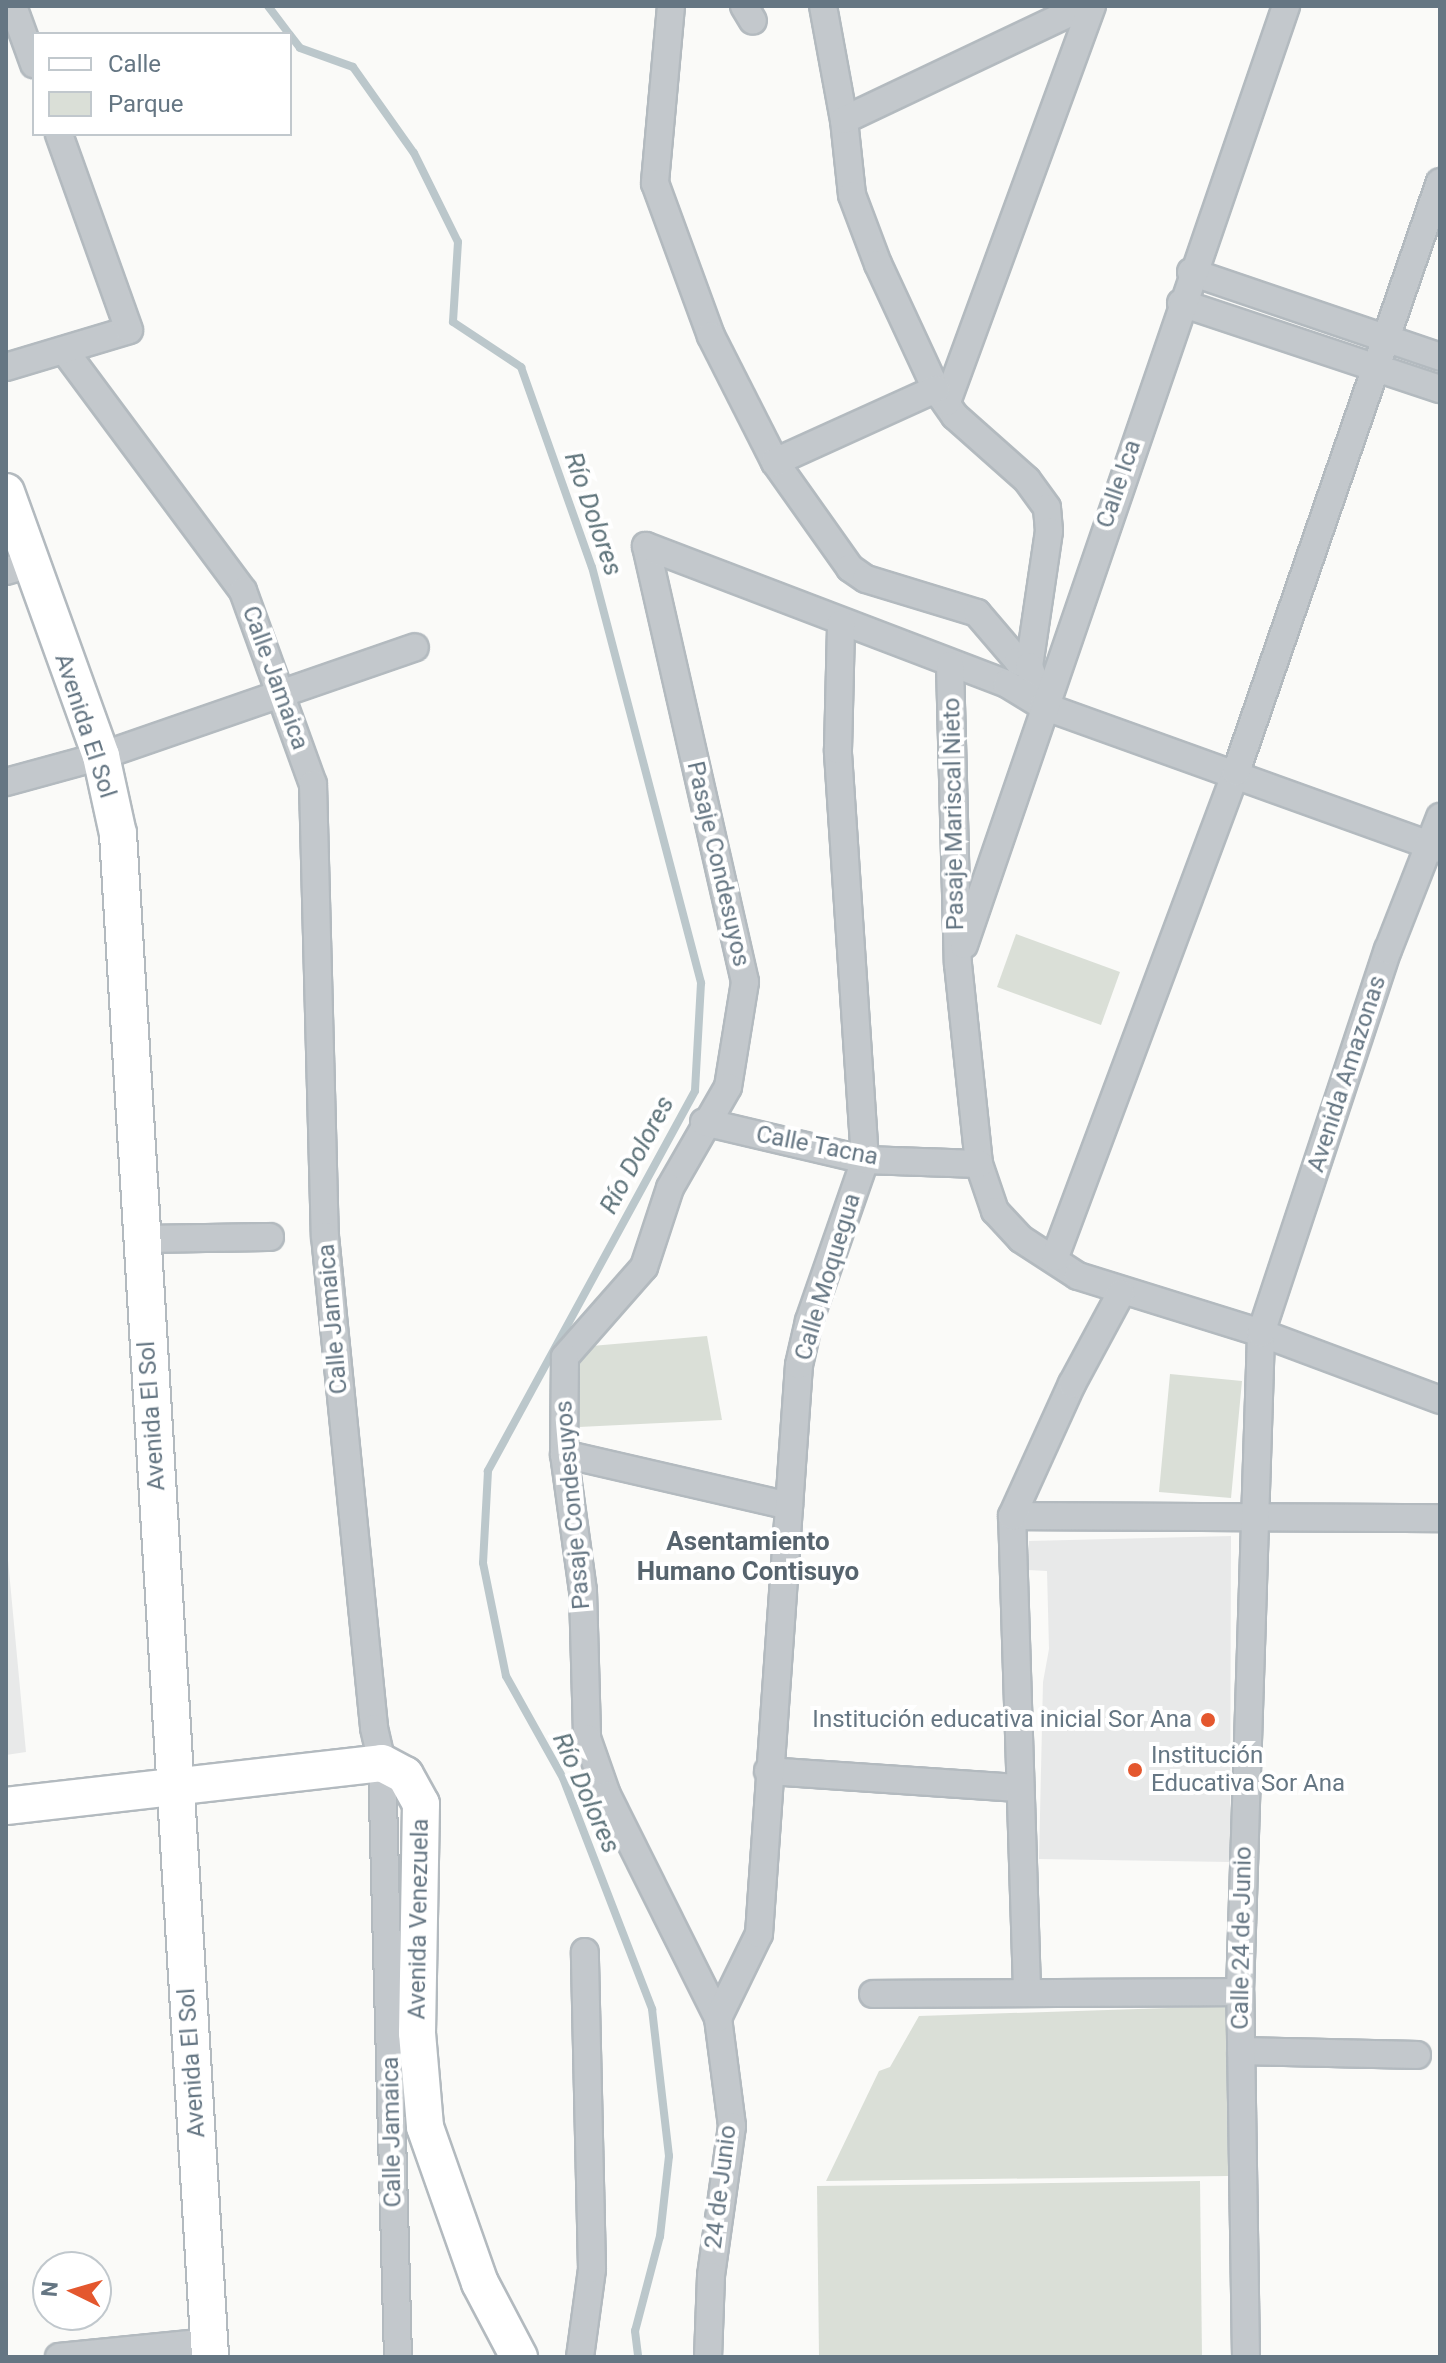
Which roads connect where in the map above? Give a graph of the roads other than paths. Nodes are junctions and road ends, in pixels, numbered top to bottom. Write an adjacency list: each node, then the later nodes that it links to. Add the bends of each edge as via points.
1 (13, 6): 7 (street)
2 (671, 6): 20 (street, via 655,183 711,336)
3 (823, 6): 8 (street)
4 (1084, 6): 8 (street)
5 (1092, 6): 19 (street)
6 (1286, 6): 11 (street, Calle Ica)
7 (32, 58)
8 (844, 120): 19 (street, via 859,219)
9 (60, 136): 14 (street, via 129,330)
10 (1440, 182): 13 (street)
11 (1191, 272): 12 (street, Calle Ica); 13 (street)
12 (1181, 303): 16 (street); 28 (street, Calle Ica)
13 (1384, 340): 15 (street); 16 (street)
14 (64, 350): 17 (street); 27 (street, Calle Jamaica, via 243,591)
15 (1440, 357)
16 (1373, 366): 18 (street); 30 (street)
17 (6, 367)
18 (1440, 389)
19 (942, 396): 20 (street); 26 (street, via 1027,480 1047,508 1049,531)
20 (775, 462): 26 (street, via 850,568 866,579 977,613 1018,661)
21 (6, 492): 22 (street, Avenida El Sol)
22 (18, 568): 29 (street, Avenida El Sol)
23 (841, 624): 25 (street); 35 (street, Pasaje Condesuyos, via 646,546 745,982 728,1087); 36 (street, Calle Moquegua, via 838,750)
24 (415, 647): 27 (street)
25 (950, 665): 28 (street, via 1007,684); 34 (street, Pasaje Mariscal Nieto)
26 (1029, 666): 28 (street)
27 (283, 695): 29 (street); 49 (street, Calle Jamaica, via 313,784 325,1236 370,1698)
28 (1043, 706): 30 (street); 34 (street, Calle Ica)
29 (101, 756): 31 (street); 39 (street, Avenida El Sol, via 118,834)
30 (1236, 772): 33 (street); 40 (street)
31 (6, 782)
32 (1440, 817): 33 (street, Avenida Amazonas)
33 (1435, 847): 42 (street, Avenida Amazonas, via 1388,950)
34 (958, 964): 37 (street, Pasaje Mariscal Nieto)
35 (704, 1122): 36 (street, Calle Tacna); 44 (street, Pasaje Condesuyos, via 670,1188 644,1267 565,1357)
36 (865, 1160): 37 (street, Calle Tacna); 45 (street, Calle Moquegua, via 799,1365)
37 (979, 1164): 40 (street, Pasaje Mariscal Nieto, via 995,1211 1021,1239)
38 (270, 1237): 39 (street)
39 (141, 1239): 51 (street, Avenida El Sol)
40 (1055, 1257): 41 (street, Pasaje Mariscal Nieto, via 1078,1276)
41 (1121, 1293): 42 (street, Pasaje Mariscal Nieto); 46 (street, via 1072,1384)
42 (1261, 1333): 43 (street, Pasaje Mariscal Nieto); 48 (street, Avenida Amazonas)
43 (1440, 1400)
44 (564, 1454): 45 (street); 58 (street, Pasaje Condesuyos, via 583,1591 587,1738 607,1795)
45 (789, 1506): 50 (street, Calle Moquegua)
46 (1012, 1516): 48 (street); 52 (street)
47 (1440, 1518): 48 (street)
48 (1252, 1519): 56 (street, Calle 24 de Junio)
49 (382, 1763): 51 (street); 63 (street, Calle Jamaica); 64 (street, Avenida Venezuela, via 405,1775 421,1804 417,2033 425,2127 480,2283)
50 (768, 1771): 52 (street); 58 (street, Calle Moquegua, via 759,1934)
51 (175, 1786): 53 (street); 61 (street, Avenida El Sol)
52 (1019, 1788): 55 (street)
53 (6, 1806)
54 (585, 1952): 65 (street, via 592,2269)
55 (1027, 1990): 56 (street); 57 (street)
56 (1240, 1992): 59 (street, Calle 24 de Junio)
57 (873, 1994)
58 (718, 2018): 66 (street, 24 de Junio, via 732,2126 711,2276)
59 (1241, 2051): 60 (street); 67 (street, Calle 24 de Junio)
60 (1417, 2055)
61 (210, 2349): 62 (street)
62 (59, 2357)
63 (398, 2357)
64 (519, 2357)
65 (580, 2357)
66 (708, 2357)
67 (1246, 2357)

